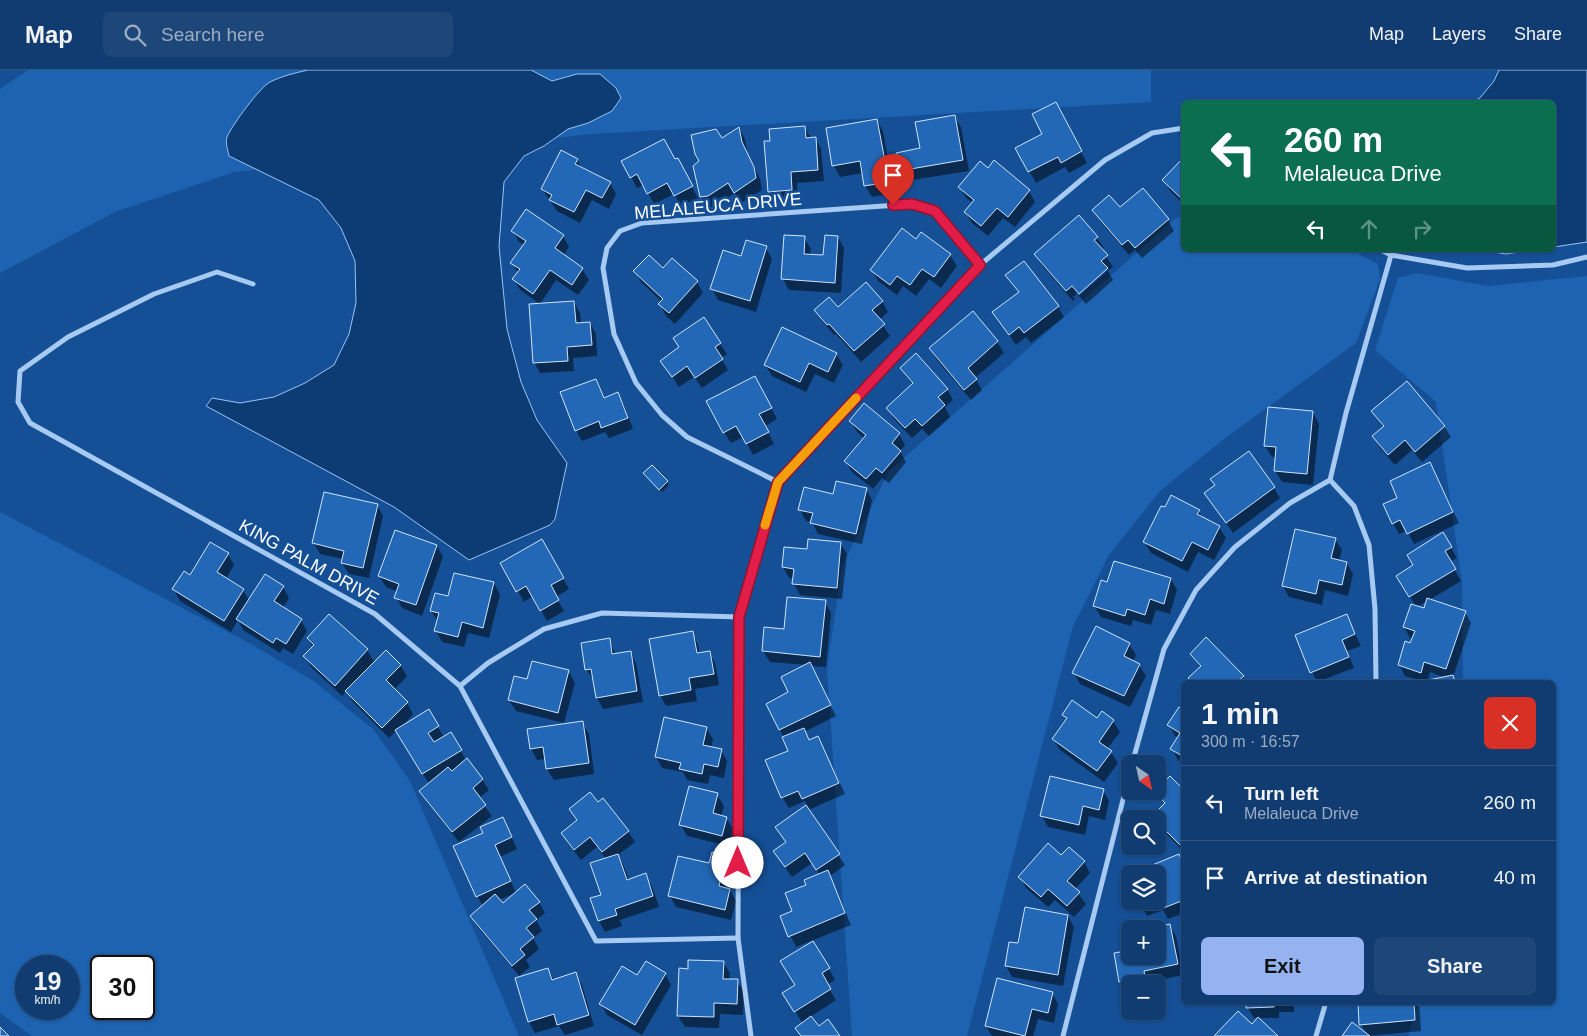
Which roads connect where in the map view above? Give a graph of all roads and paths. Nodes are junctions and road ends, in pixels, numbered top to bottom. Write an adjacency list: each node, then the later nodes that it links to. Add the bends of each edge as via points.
1 (1181, 128): 5 (street, via 1152,133 1104,160)
2 (1385, 252): 3 (street)
3 (1390, 255): 4 (street, via 1467,268 1553,265); 7 (street)
4 (1587, 257)
5 (980, 265): 8 (street); 8 (street, MELALEUCA DRIVE, via 935,211 912,204 642,223 620,231 607,248 603,268 614,334 636,383 662,415 687,437)
6 (253, 284): 11 (street, KING PALM DRIVE, via 216,272 154,294 68,337 20,371 18,402 30,423 375,614)
7 (1330, 480): 10 (street, via 1354,506 1369,545 1375,609); 12 (street, via 1290,503 1235,547 1196,590 1164,649)
8 (778, 482): 9 (street)
9 (739, 617): 11 (street, via 602,613 544,629); 14 (street)
10 (1376, 680)
11 (460, 686): 14 (street, KING PALM DRIVE, via 596,941)
12 (1135, 755)
13 (1123, 800): 17 (street)
14 (738, 938): 16 (street)
15 (1325, 1005): 18 (street)
16 (752, 1036)
17 (1063, 1036)
18 (1316, 1036)

